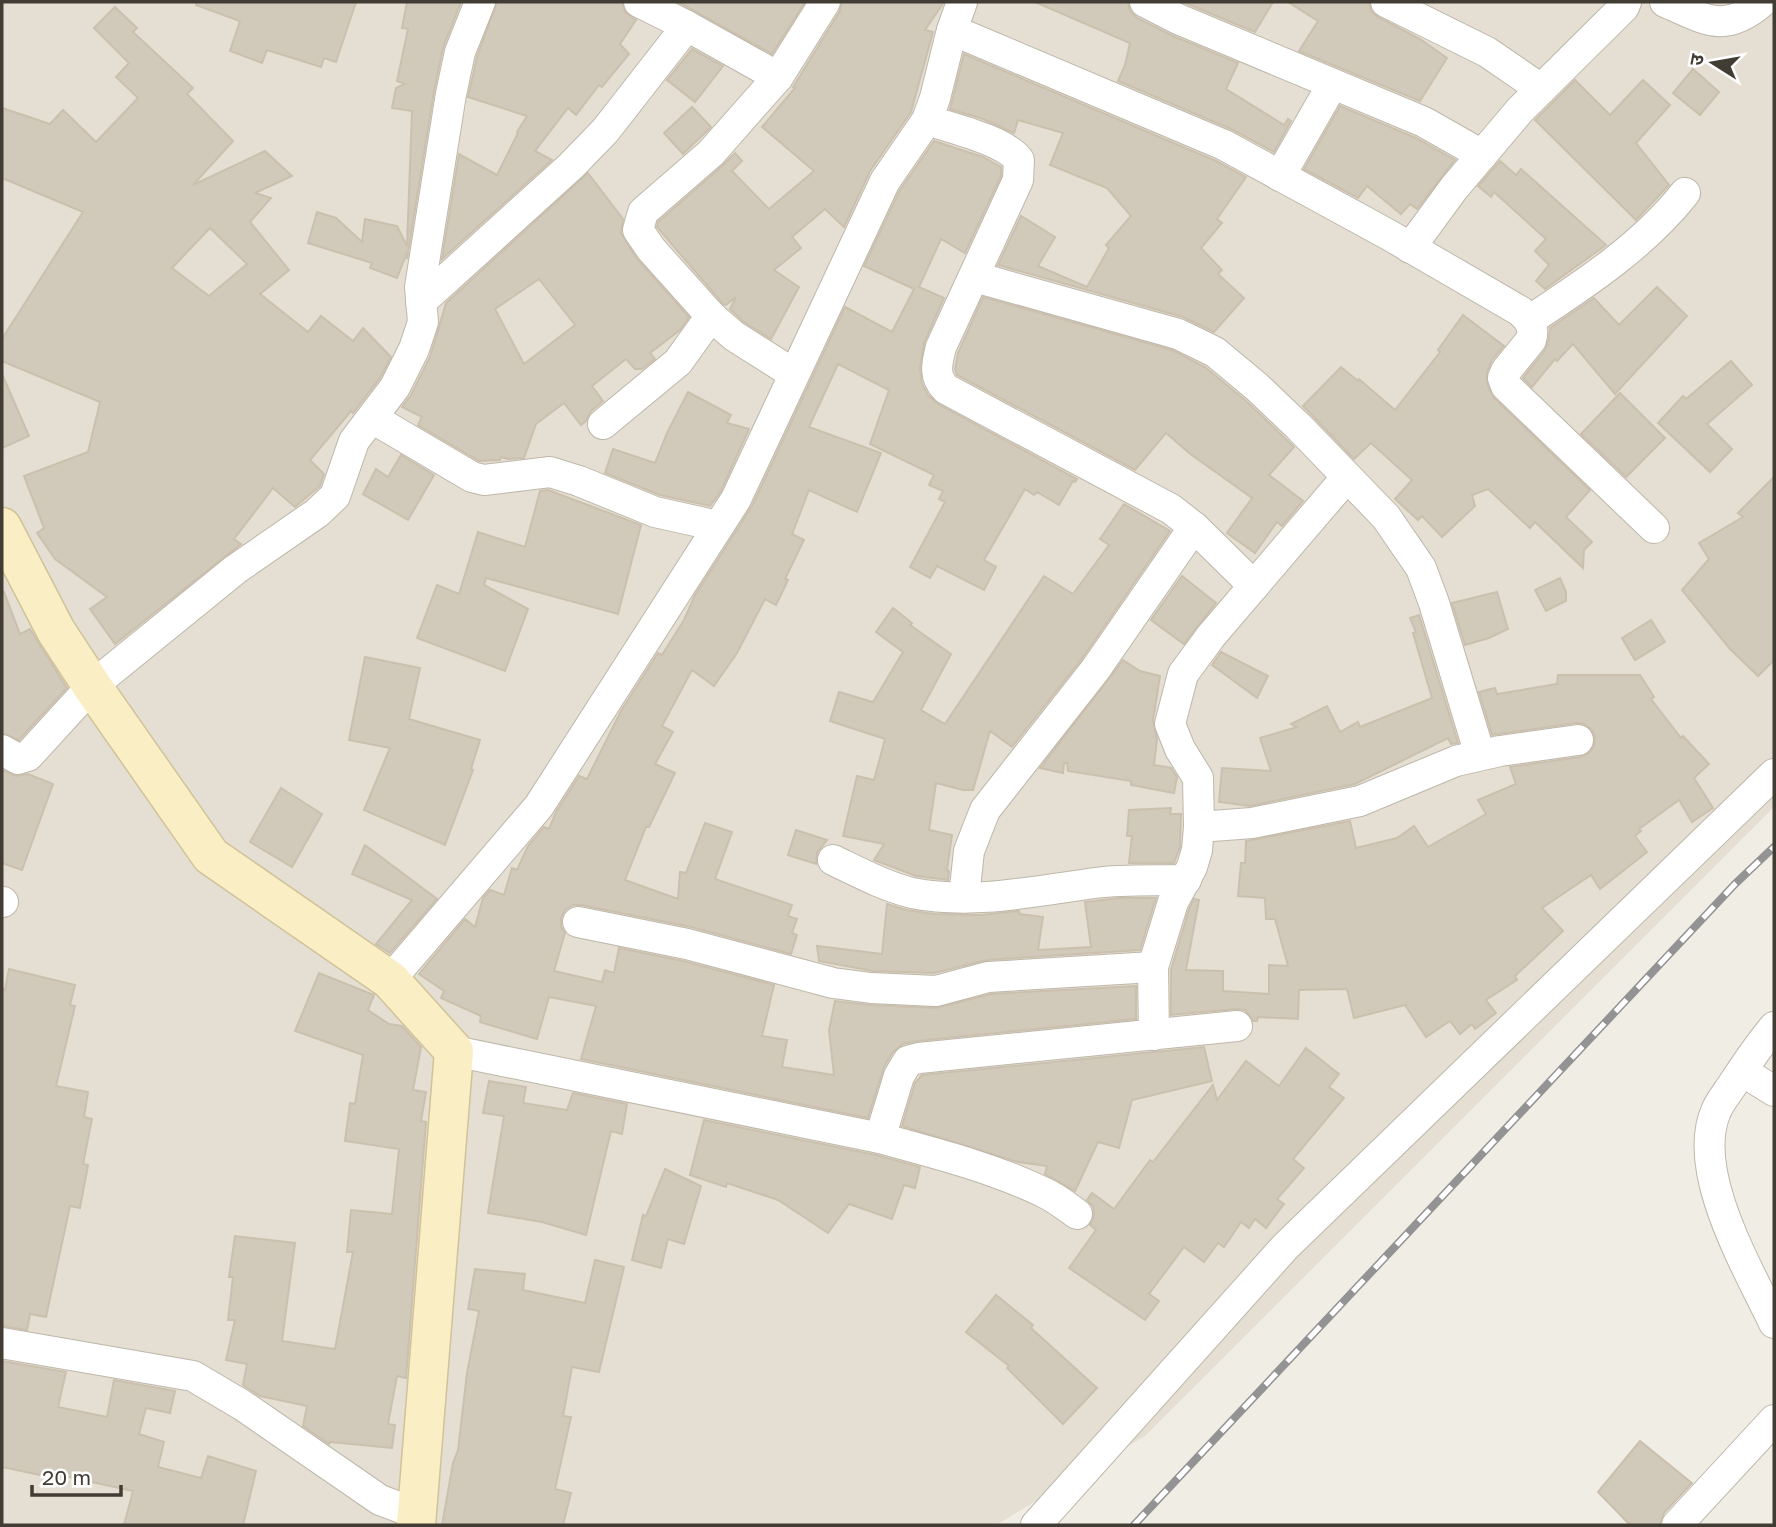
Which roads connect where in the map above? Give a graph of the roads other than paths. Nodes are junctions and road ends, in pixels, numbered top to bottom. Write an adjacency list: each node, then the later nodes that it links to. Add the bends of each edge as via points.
1 (480, 2): 21 (street, via 460,52 451,94)
2 (639, 2): 10 (street)
3 (825, 2): 12 (street)
4 (962, 2): 11 (street)
5 (1146, 2): 13 (street)
6 (1386, 2): 14 (street, via 1487,52)
7 (1626, 2): 14 (street)
8 (1665, 2): 9 (street, via 1712,22 1731,22)
9 (1762, 2)
10 (687, 26): 12 (street); 21 (street, via 605,131)
11 (952, 30): 15 (street); 17 (street, via 1224,145)
12 (778, 77): 22 (street, via 718,146 643,212 640,236)
13 (1332, 85): 16 (street, via 1424,122); 17 (street)
14 (1541, 89): 16 (street)
15 (926, 120): 20 (street, via 998,145 1019,160 1017,180); 24 (street, via 886,181)
16 (1482, 155): 19 (street)
17 (1280, 176): 19 (street)
18 (1685, 193): 23 (street, via 1665,218)
19 (1410, 248): 23 (street)
20 (975, 277): 27 (street, via 1178,334 1215,352 1299,427); 30 (street, via 941,347 936,375 941,384 1171,509)
21 (421, 302): 25 (street, via 423,322 414,349 395,387)
22 (711, 316): 24 (street); 26 (street, via 678,362)
23 (1530, 320): 31 (street, via 1533,335 1506,371 1506,386)
24 (794, 374): 28 (street, via 736,499)
25 (372, 418): 28 (street, via 472,477 484,480 550,472 655,512); 33 (street, via 354,441 335,496)
26 (603, 424)
27 (1346, 478): 32 (street); 36 (street, via 1386,517 1421,568)
28 (718, 526): 44 (street, via 538,806)
29 (2, 527): 33 (street, via 56,631)
30 (1194, 527): 32 (street); 41 (street, via 1095,670 985,810 969,851)
31 (1654, 528)
32 (1254, 586): 38 (street, via 1183,674 1172,708 1173,735 1198,778)
33 (92, 686): 35 (street, via 28,756 18,759); 44 (street, via 211,856)
34 (1578, 740): 36 (street)
35 (2, 750)
36 (1480, 755): 38 (street, via 1360,801 1252,824)
37 (1774, 774): 57 (street, via 1285,1247)
38 (1199, 827): 40 (street, via 1197,850)
39 (833, 860): 41 (street, via 911,892)
40 (1186, 880): 41 (street, via 1098,883 1019,895); 43 (street, via 1173,902)
41 (964, 897)
42 (578, 922): 43 (street, via 870,988 936,991 988,977)
43 (1153, 967): 47 (street)
44 (390, 980): 48 (street)
45 (1237, 1026): 47 (street)
46 (1774, 1027): 49 (street)
47 (1154, 1035): 51 (street, via 908,1061)
48 (454, 1051): 51 (street); 56 (street)
49 (1742, 1071): 50 (street); 53 (street, via 1716,1110 1709,1136 1710,1171 1731,1230)
50 (1774, 1091)
51 (880, 1138): 52 (street, via 1001,1175 1046,1193)
52 (1077, 1213)
53 (1774, 1323)
54 (2, 1343): 56 (street, via 193,1376)
55 (1774, 1420): 58 (street)
56 (415, 1519)
57 (1036, 1525)
58 (1677, 1525)

